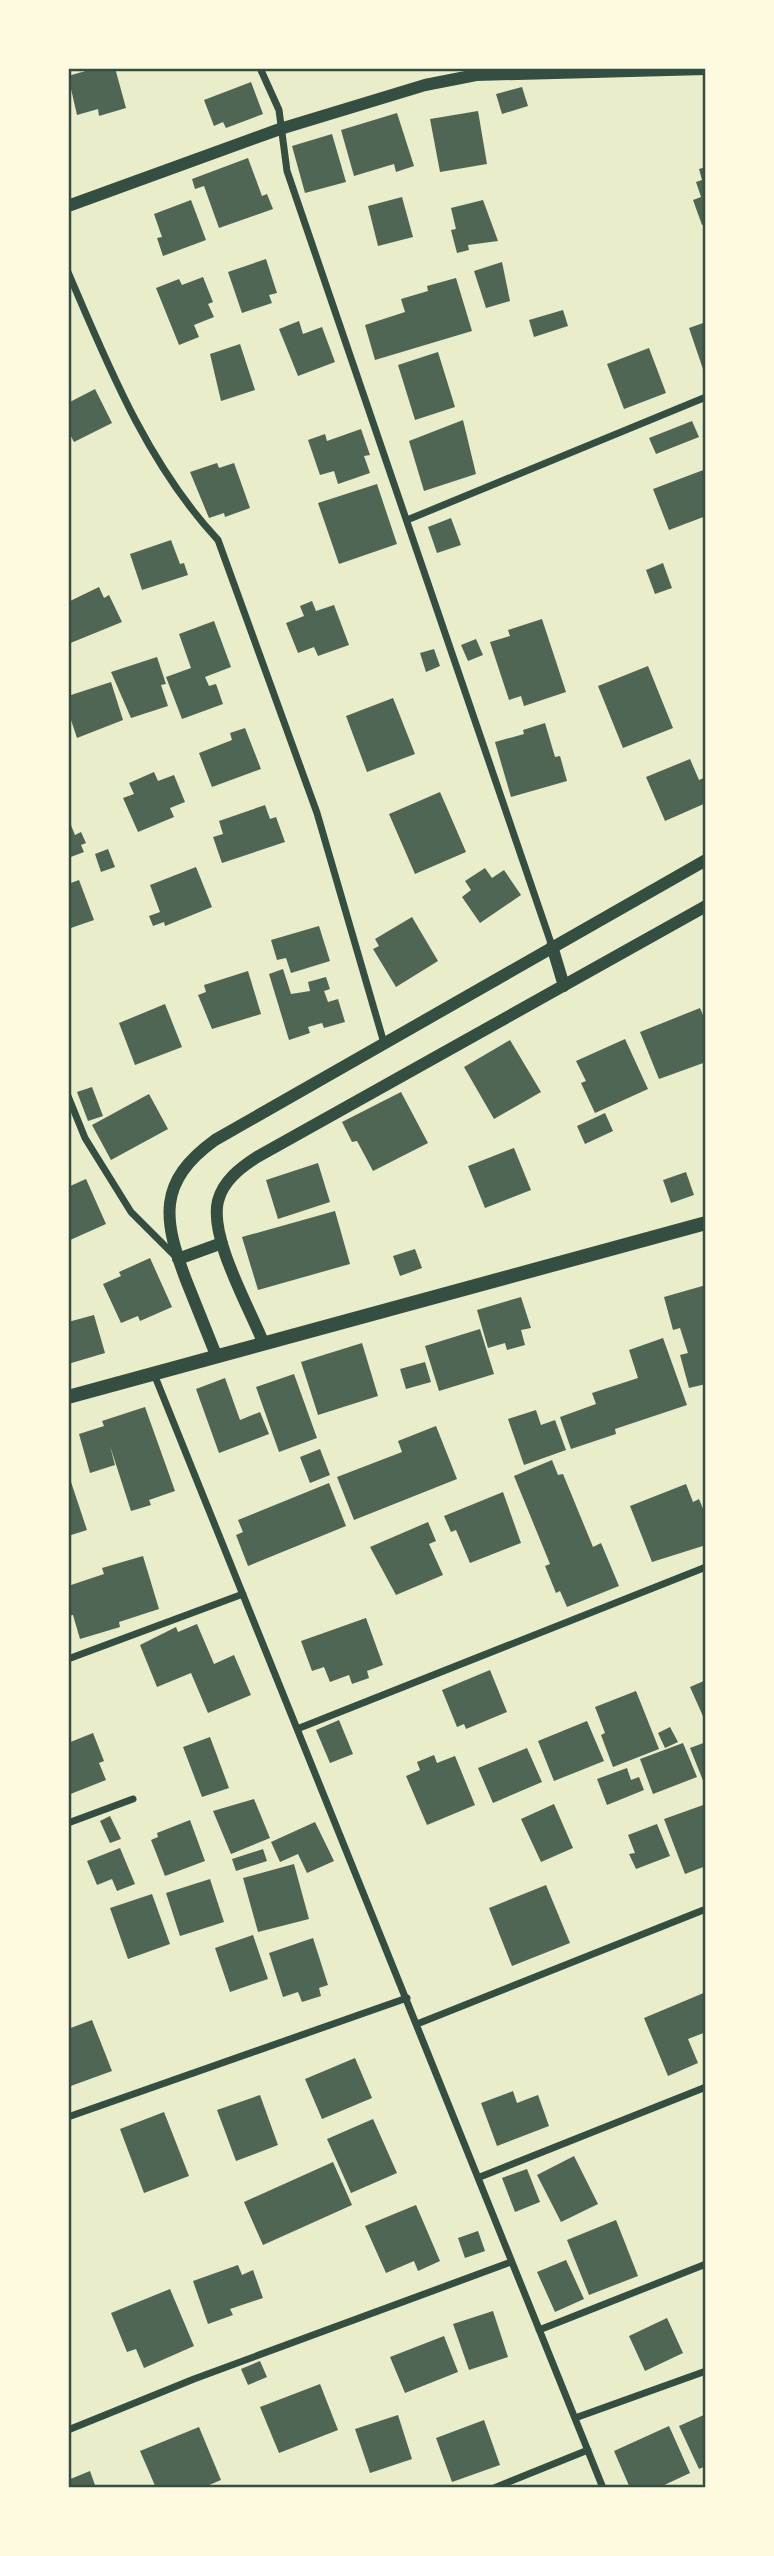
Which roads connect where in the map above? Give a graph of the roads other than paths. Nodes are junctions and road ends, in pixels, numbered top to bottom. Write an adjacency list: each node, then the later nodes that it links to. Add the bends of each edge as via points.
1 (260, 68): 4 (street, via 279,110)
2 (706, 69): 3 (street)
3 (525, 70): 4 (street, via 425,85)
4 (280, 129): 5 (street); 8 (street, via 287,171)
5 (68, 206)
6 (68, 272): 13 (street, via 102,353 149,445 190,510 218,540 317,813)
7 (706, 397): 8 (street)
8 (407, 520): 11 (street)
9 (706, 860): 11 (street)
10 (706, 906): 12 (street)
11 (552, 946): 12 (street); 13 (street)
12 (564, 986): 16 (street, via 243,1166 218,1201 216,1220)
13 (384, 1043): 17 (street, via 193,1157 176,1180 167,1211)
14 (68, 1096): 17 (street, via 85,1138 131,1212)
15 (706, 1223): 18 (main road)
16 (222, 1243): 17 (street); 18 (street)
17 (178, 1259): 19 (street)
18 (263, 1342): 19 (main road)
19 (216, 1355): 20 (main road)
20 (153, 1374): 21 (main road); 23 (street)
21 (68, 1397)
22 (706, 1567): 25 (street)
23 (243, 1594): 24 (street); 25 (street)
24 (68, 1659)
25 (298, 1729): 29 (street)
26 (133, 1799): 27 (street)
27 (68, 1823)
28 (706, 1909): 30 (street)
29 (407, 1998): 30 (street); 32 (street)
30 (417, 2024): 33 (street)
31 (706, 2087): 33 (street)
32 (68, 2116)
33 (480, 2177): 34 (street)
34 (512, 2262): 36 (street); 39 (street)
35 (706, 2264): 36 (street)
36 (539, 2330): 38 (street)
37 (706, 2371): 38 (street)
38 (575, 2418): 40 (street)
39 (68, 2430)
40 (588, 2450): 41 (street); 42 (street)
41 (494, 2488)
42 (603, 2488)

